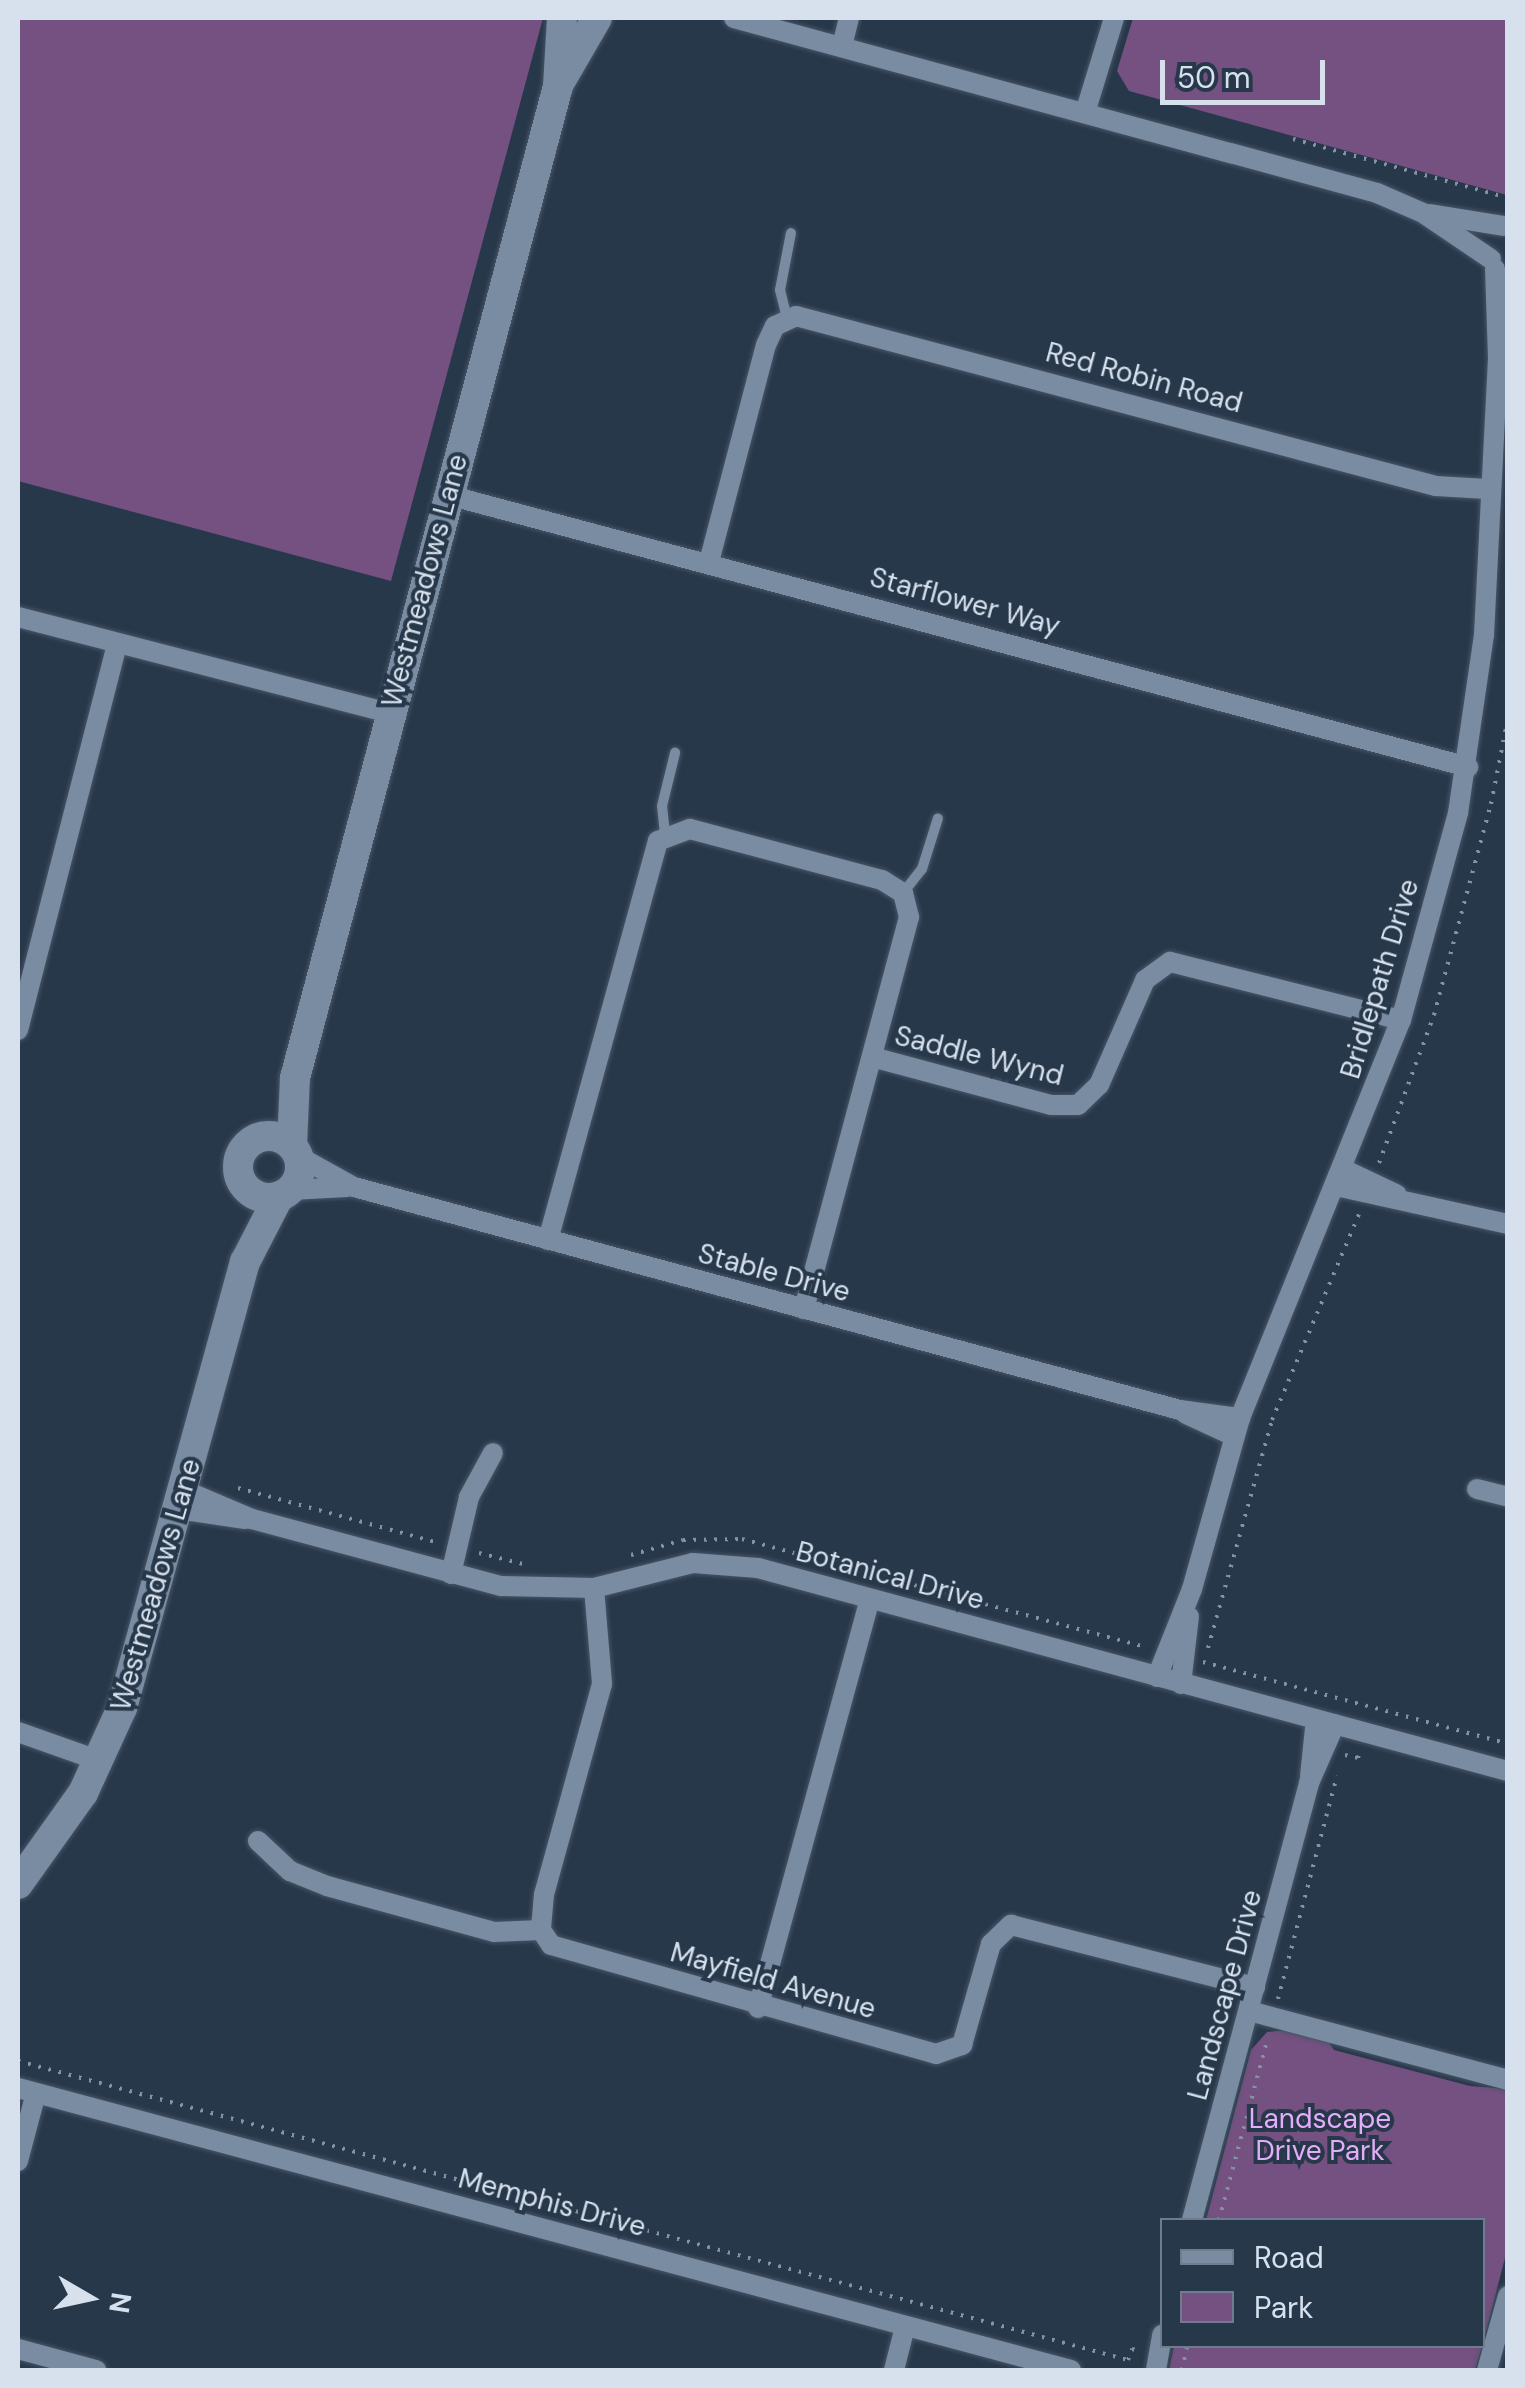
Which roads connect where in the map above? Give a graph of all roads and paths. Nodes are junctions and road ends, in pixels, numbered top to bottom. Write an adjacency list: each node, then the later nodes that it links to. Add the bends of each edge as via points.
1 (562, 18): 7 (street, Westmeadows Lane)
2 (597, 18): 7 (street, Westmeadows Lane)
3 (734, 18): 6 (street)
4 (849, 18): 6 (street)
5 (1114, 18): 8 (street)
6 (842, 46): 8 (street)
7 (558, 86): 19 (street, Westmeadows Lane)
8 (1086, 113): 11 (street, via 1376,193)
9 (1293, 138): 10 (path)
10 (1508, 198)
11 (1423, 213): 12 (street); 14 (street)
12 (1505, 225): 14 (street, Bridlepath Drive, via 1492,241)
13 (791, 233): 15 (lane, via 780,290)
14 (1498, 270): 17 (street, Bridlepath Drive)
15 (786, 318): 18 (street, Red Robin Road, via 810,317 1436,486); 20 (street, via 766,345)
16 (1508, 336): 17 (street, Bridlepath Drive)
17 (1498, 358): 18 (street, Bridlepath Drive)
18 (1487, 489): 25 (street, Bridlepath Drive, via 1484,635)
19 (448, 495): 20 (street, Starflower Way); 23 (street, Westmeadows Lane)
20 (709, 562): 25 (street, Starflower Way)
21 (18, 617): 22 (street)
22 (117, 644): 23 (street); 30 (street)
23 (389, 712): 32 (street, Westmeadows Lane)
24 (675, 753): 27 (lane, via 662,806)
25 (1468, 767): 29 (street, Bridlepath Drive)
26 (938, 818): 28 (lane, via 922,869)
27 (665, 834): 28 (street, via 690,829 882,880); 40 (street, via 652,854)
28 (903, 893): 31 (street, via 907,928)
29 (1401, 1020): 31 (street, Saddle Wynd, via 1180,961 1160,966 1145,980 1098,1084 1078,1105 1052,1105); 35 (street, Bridlepath Drive)
30 (18, 1030)
31 (872, 1057): 42 (street)
32 (295, 1078): 33 (street, Westmeadows Lane); 34 (street, Westmeadows Lane)
33 (260, 1138): 34 (street); 36 (street, via 240,1158)
34 (295, 1151): 37 (street, Stable Drive); 38 (street, via 299,1177)
35 (1340, 1177): 39 (street); 43 (street, Bridlepath Drive)
36 (244, 1186): 38 (street, via 260,1197); 41 (street, Westmeadows Lane)
37 (354, 1188): 38 (street, Stable Drive); 40 (street, Stable Drive)
38 (284, 1193): 41 (street, Westmeadows Lane)
39 (1508, 1224)
40 (548, 1240): 42 (street, Stable Drive)
41 (244, 1262): 47 (street, Westmeadows Lane)
42 (804, 1309): 43 (street, Stable Drive)
43 (1237, 1427): 50 (street, Bridlepath Drive)
44 (493, 1452): 48 (street, via 469,1496)
45 (1478, 1489): 46 (street)
46 (1508, 1497)
47 (181, 1499): 48 (street, Botanical Drive); 58 (street, Westmeadows Lane, via 132,1680)
48 (451, 1574): 49 (street, Botanical Drive, via 501,1586)
49 (594, 1588): 51 (street, Botanical Drive, via 694,1563 727,1562); 62 (street, via 602,1684 544,1894)
50 (1192, 1589): 52 (street, Bridlepath Drive); 53 (street, Bridlepath Drive)
51 (870, 1599): 52 (street, Botanical Drive); 64 (street)
52 (1157, 1678): 53 (street, Botanical Drive)
53 (1181, 1684): 55 (street, Botanical Drive)
54 (1371, 1707): 57 (path)
55 (1326, 1722): 57 (street, Botanical Drive); 63 (street, Landscape Drive)
56 (18, 1732): 58 (street)
57 (1365, 1732): 59 (street, Botanical Drive); 66 (path, via 1358,1758 1343,1755)
58 (100, 1762): 61 (street, Westmeadows Lane)
59 (1508, 1770)
60 (258, 1841): 62 (street, via 290,1870 327,1886 494,1932)
61 (18, 1884)
62 (541, 1930): 64 (street, Mayfield Avenue, via 563,1950)
63 (1256, 1987): 64 (street, Mayfield Avenue, via 1012,1926 991,1944 962,2045 944,2055); 65 (street, Landscape Drive)
64 (758, 2008)
65 (1249, 2011): 66 (street); 71 (street, Landscape Drive)
66 (1273, 2018): 68 (street); 72 (path)
67 (18, 2061): 77 (path, via 1128,2360 1132,2349)
68 (1508, 2080)
69 (26, 2090): 70 (street); 74 (street, Memphis Drive)
70 (18, 2161)
71 (1193, 2218)
72 (1219, 2218)
73 (1508, 2296): 83 (street)
74 (905, 2326): 80 (street); 81 (street, Memphis Drive)
75 (1187, 2348): 78 (path)
76 (18, 2349): 79 (street)
77 (1159, 2353): 78 (path)
78 (1184, 2360): 82 (path)
79 (96, 2370)
80 (894, 2370)
81 (1072, 2370)
82 (1182, 2370)
83 (1487, 2370)

